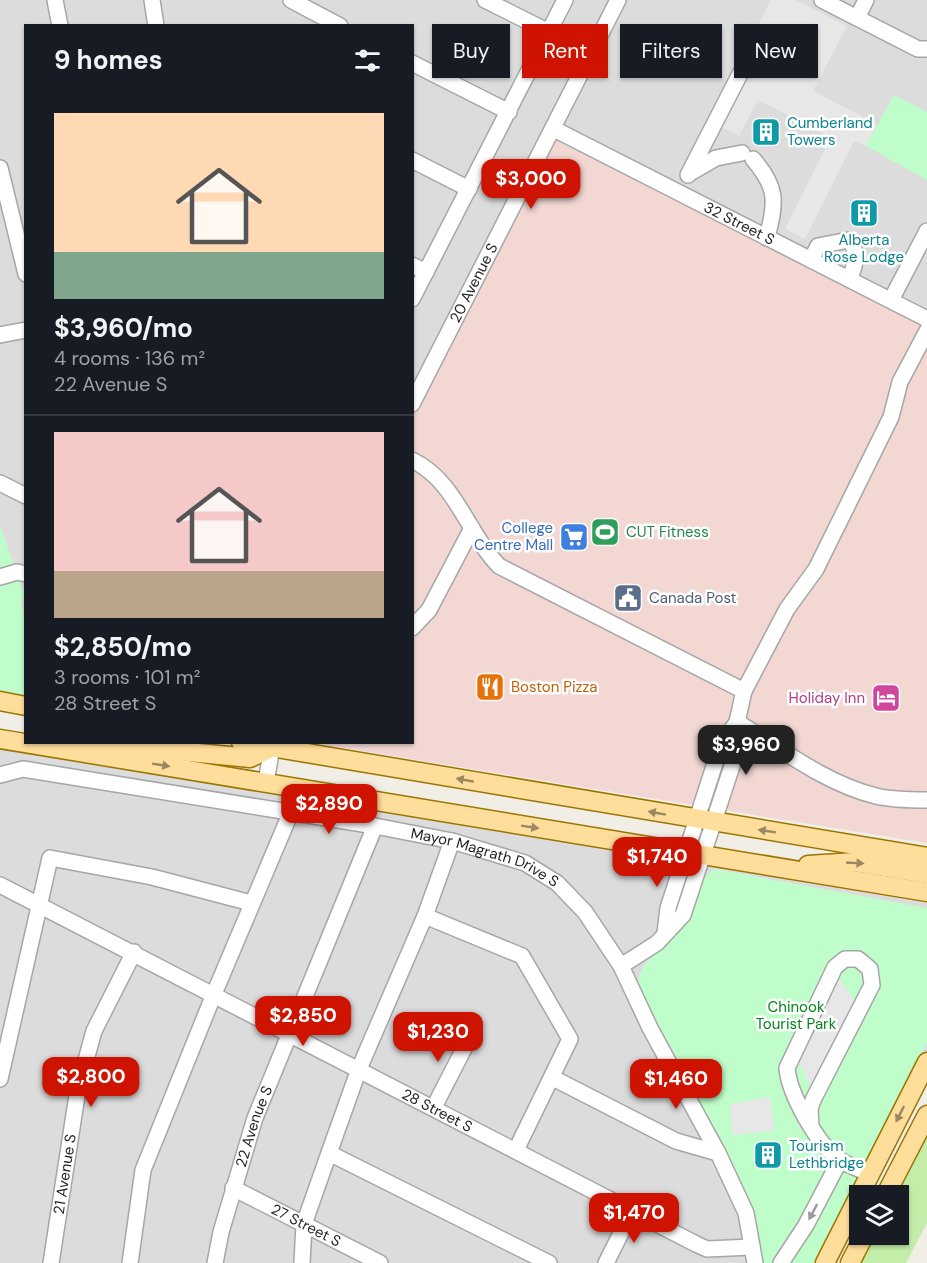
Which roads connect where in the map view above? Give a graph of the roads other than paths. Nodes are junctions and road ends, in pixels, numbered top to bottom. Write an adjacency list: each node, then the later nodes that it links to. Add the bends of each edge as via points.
1 (55, 0): 10 (street)
2 (152, 0): 11 (street)
3 (291, 0): 12 (street)
4 (485, 0): 13 (street)
5 (566, 0): 14 (street)
6 (618, 0): 20 (street, 20 Avenue S)
7 (822, 0): 9 (street)
8 (866, 0): 9 (street)
9 (857, 18): 15 (street, via 918,49)
10 (60, 24)
11 (156, 24)
12 (336, 24)
13 (533, 24)
14 (553, 24)
15 (927, 49)
16 (414, 64): 19 (street)
17 (526, 78): 19 (street)
18 (738, 78): 23 (street)
19 (509, 112): 24 (street)
20 (554, 129): 25 (street, 32 Street S); 38 (street, 20 Avenue S)
21 (414, 161): 24 (street)
22 (0, 168): 29 (street)
23 (688, 175): 25 (street); 27 (street, via 716,158 748,156 773,188 774,208)
24 (469, 189): 30 (street)
25 (679, 192): 27 (street, 32 Street S)
26 (927, 231): 33 (street)
27 (767, 238): 28 (street, 32 Street S)
28 (811, 260): 31 (street, 32 Street S); 31 (street, via 818,246 849,240 855,266)
29 (24, 266)
30 (419, 268): 32 (street)
31 (849, 279): 33 (street, 32 Street S)
32 (414, 290)
33 (891, 300): 34 (street, 32 Street S)
34 (927, 319)
35 (24, 330): 37 (street)
36 (927, 332): 46 (street, via 900,382 891,417 816,569 787,609)
37 (0, 335)
38 (414, 400)
39 (414, 461): 42 (street, via 439,479)
40 (0, 483): 41 (street)
41 (24, 495)
42 (472, 528): 45 (street, via 429,610); 46 (street, via 493,560 506,571)
43 (24, 574): 44 (street)
44 (0, 577)
45 (414, 625)
46 (744, 691): 49 (street)
47 (0, 701): 48 (main road)
48 (24, 706)
49 (737, 722): 61 (street, via 846,786 878,797); 63 (street, via 734,760)
50 (0, 739): 51 (main road, Mayor Magrath Drive S)
51 (24, 743)
52 (29, 744): 55 (main road, Mayor Magrath Drive S)
53 (45, 744): 55 (main road)
54 (153, 744): 57 (main road)
55 (35, 745): 59 (main road, Mayor Magrath Drive S, one-way to 59)
56 (273, 745): 57 (main road); 60 (street); 63 (main road, one-way to 56)
57 (249, 747): 59 (street)
58 (0, 775): 62 (street, Mayor Magrath Drive S, via 23,769)
59 (247, 779): 60 (main road, Mayor Magrath Drive S)
60 (266, 782): 68 (main road, Mayor Magrath Drive S, one-way to 68)
61 (927, 800)
62 (291, 812): 64 (street, Mayor Magrath Drive S); 75 (street)
63 (706, 821): 65 (main road, one-way to 63); 68 (street)
64 (375, 826): 66 (street, Mayor Magrath Drive S); 83 (street, 22 Avenue S)
65 (818, 839): 67 (main road); 69 (main road)
66 (452, 841): 78 (street); 80 (street, Mayor Magrath Drive S, via 525,863 557,883 585,912)
67 (927, 851)
68 (695, 854): 70 (main road, Mayor Magrath Drive S); 80 (street, via 668,908 665,933 657,943)
69 (927, 858)
70 (776, 867): 71 (main road, Mayor Magrath Drive S); 72 (main road, one-way to 72, via 855,862)
71 (804, 871): 74 (main road, Mayor Magrath Drive S); 76 (main road, via 834,882)
72 (927, 873)
73 (0, 885): 77 (street, 28 Street S)
74 (927, 892)
75 (251, 903): 77 (street, via 152,877 50,858); 81 (street)
76 (927, 903)
77 (39, 904): 79 (street, 28 Street S); 87 (street)
78 (425, 916): 85 (street); 86 (street, via 522,956 570,1039)
79 (134, 952): 81 (street, 28 Street S); 102 (street, 21 Avenue S, via 94,1030 78,1089)
80 (621, 966): 93 (street, Mayor Magrath Drive S)
81 (214, 994): 83 (street, 28 Street S); 103 (street, via 144,1170)
82 (472, 1033): 88 (street)
83 (291, 1034): 85 (street, 28 Street S); 97 (street, 22 Avenue S, via 255,1118)
84 (927, 1062): 95 (main road, one-way to 95)
85 (359, 1069): 88 (street, 28 Street S); 92 (street)
86 (553, 1078): 91 (street); 93 (street, via 676,1141)
87 (0, 1079)
88 (434, 1107): 91 (street, 28 Street S)
89 (927, 1115): 96 (main road)
90 (811, 1126): 90 (street, via 789,1080 787,1065 835,967 845,959 858,959 870,969 872,985 814,1098); 94 (street)
91 (516, 1150): 98 (street, 28 Street S)
92 (329, 1153): 99 (street); 107 (street)
93 (718, 1153): 101 (street, Mayor Magrath Drive S, via 746,1212)
94 (840, 1160): 95 (street); 110 (street, one-way to 110)
95 (870, 1174): 111 (main road)
96 (891, 1185)
97 (233, 1188): 99 (street, 27 Street S); 104 (street, 22 Avenue S)
98 (632, 1211): 101 (street, 28 Street S, via 707,1249); 108 (street)
99 (304, 1224): 105 (street); 106 (street, 27 Street S)
100 (859, 1245): 112 (main road)
101 (752, 1247): 109 (street, Mayor Magrath Drive S)
102 (51, 1263)
103 (130, 1263)
104 (215, 1263)
105 (302, 1263)
106 (380, 1263)
107 (549, 1263)
108 (606, 1263)
109 (754, 1263)
110 (781, 1263)
111 (825, 1263)
112 (850, 1263)

